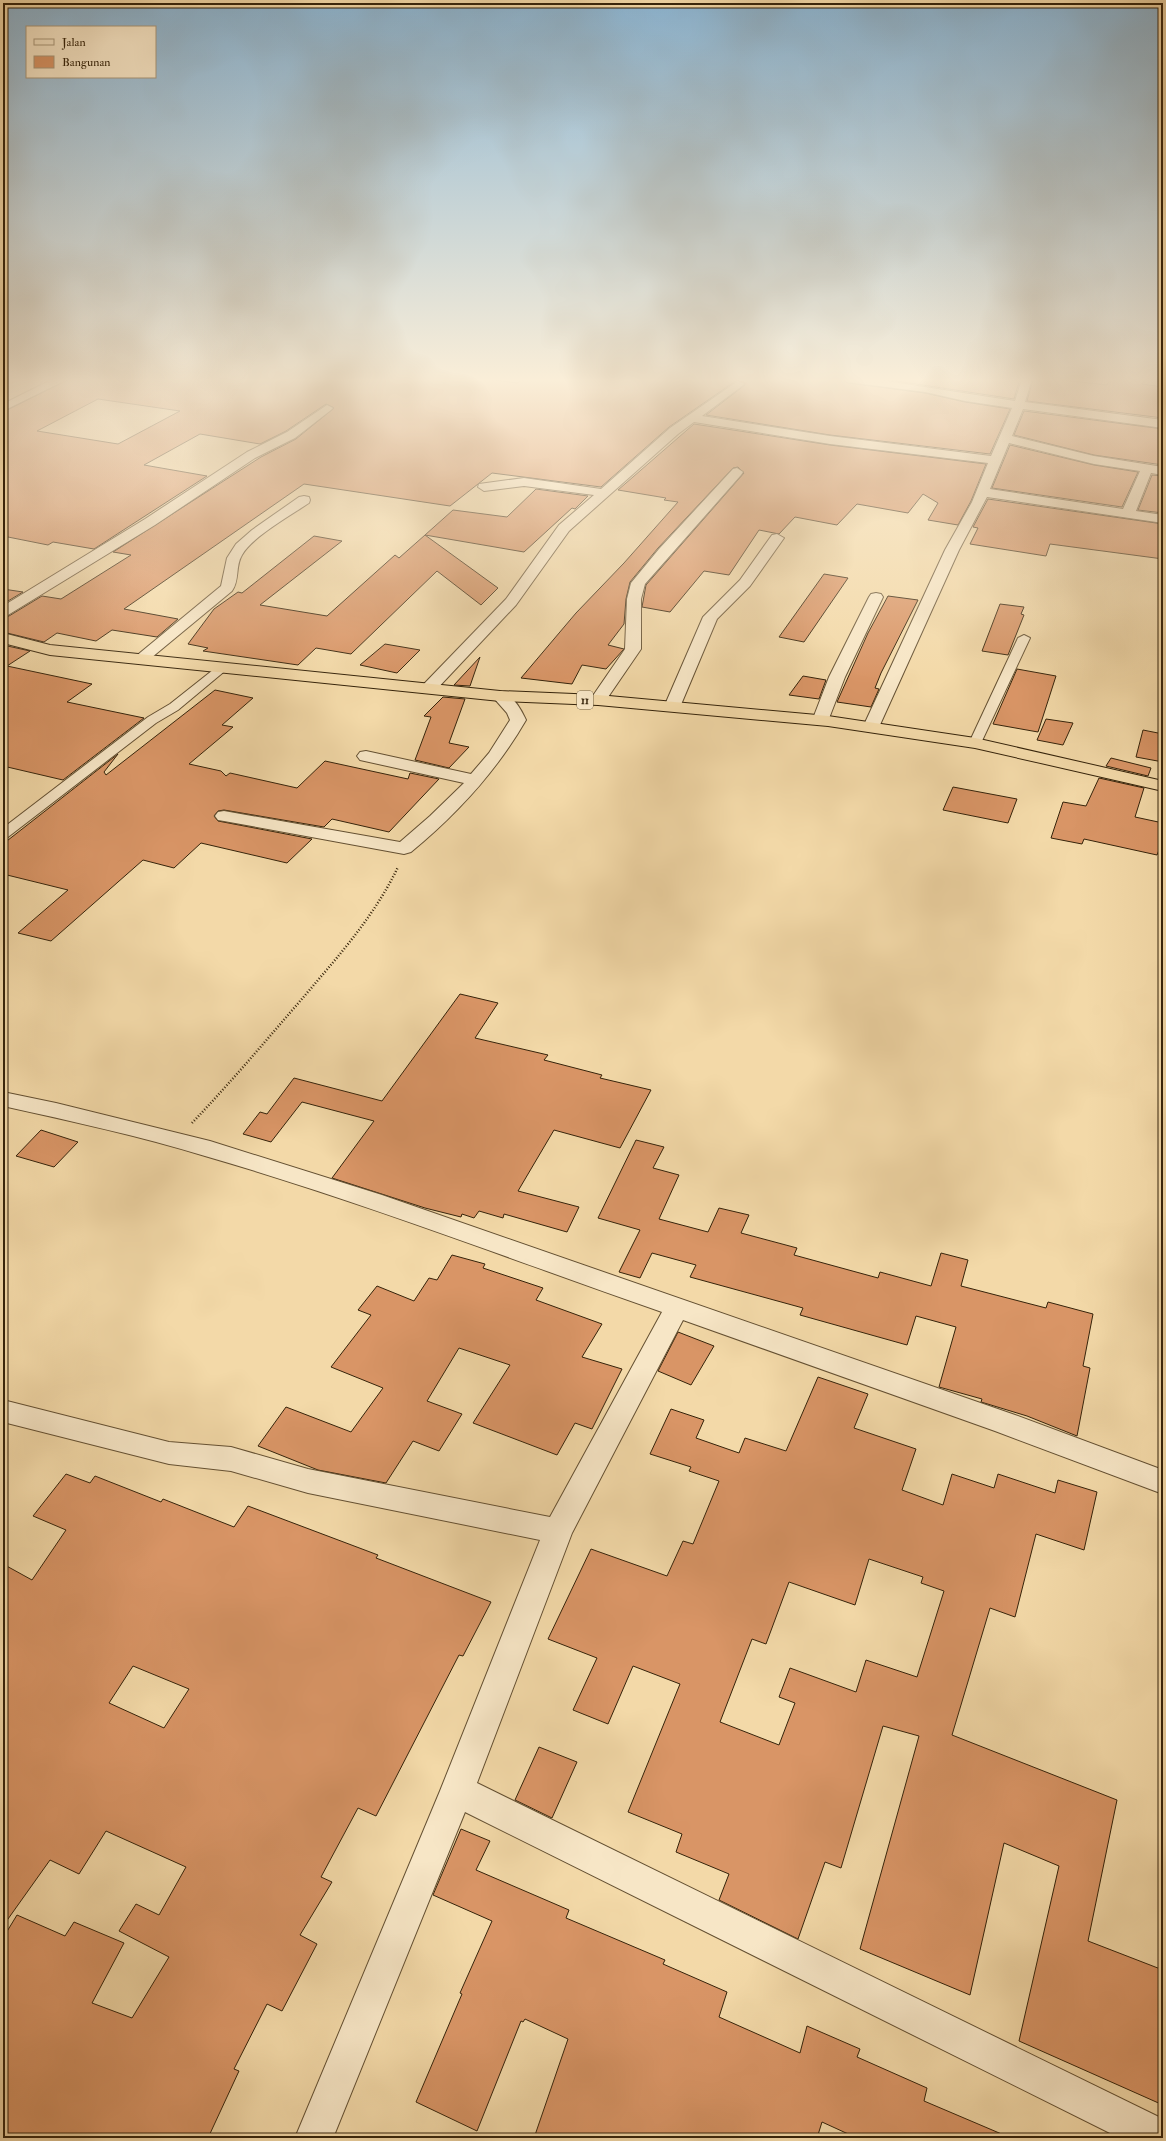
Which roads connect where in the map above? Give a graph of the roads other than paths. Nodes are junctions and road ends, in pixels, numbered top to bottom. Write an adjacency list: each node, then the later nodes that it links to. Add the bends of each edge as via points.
1 (215, 479): 14 (street)
2 (619, 479): 8 (street)
3 (730, 479): 21 (street, via 638,583 634,599 633,649)
4 (988, 479): 7 (street)
5 (1142, 479): 10 (street)
6 (484, 487): 8 (street, via 507,482 524,482)
7 (982, 492): 10 (street); 24 (street, via 952,550)
8 (604, 493): 19 (street, via 564,528 511,602)
9 (304, 500): 17 (street, via 239,548 229,570 230,583 227,588)
10 (1128, 514): 11 (street)
11 (1163, 519)
12 (777, 538): 22 (street, via 745,583 710,617)
13 (876, 597): 23 (street, via 837,677)
14 (3, 612)
15 (3, 638): 17 (highway, 11, via 50,650)
16 (1024, 638): 25 (lane)
17 (140, 660): 18 (highway, 11)
18 (222, 668): 19 (highway, 11); 30 (lane, via 174,707 152,720)
19 (428, 690): 20 (highway, 11)
20 (500, 696): 21 (highway, 11); 27 (street, via 514,711 518,720 508,739)
21 (598, 700): 22 (highway, 11)
22 (672, 707): 23 (highway, 11)
23 (820, 720): 24 (highway, 11)
24 (871, 727): 25 (highway, 11)
25 (975, 743): 28 (highway, 11)
26 (366, 756): 27 (street)
27 (474, 780): 29 (street, via 436,820 404,848)
28 (1163, 786)
29 (224, 816)
30 (3, 834)
31 (3, 1099): 32 (street, via 210,1149 373,1201)
32 (677, 1308): 34 (street, via 1005,1423); 35 (street)
33 (3, 1411): 35 (street, via 169,1453 230,1459 308,1481)
34 (1163, 1482)
35 (558, 1532): 36 (street)
36 (457, 1791): 37 (street); 38 (street)
37 (314, 2138)
38 (1161, 2138)

